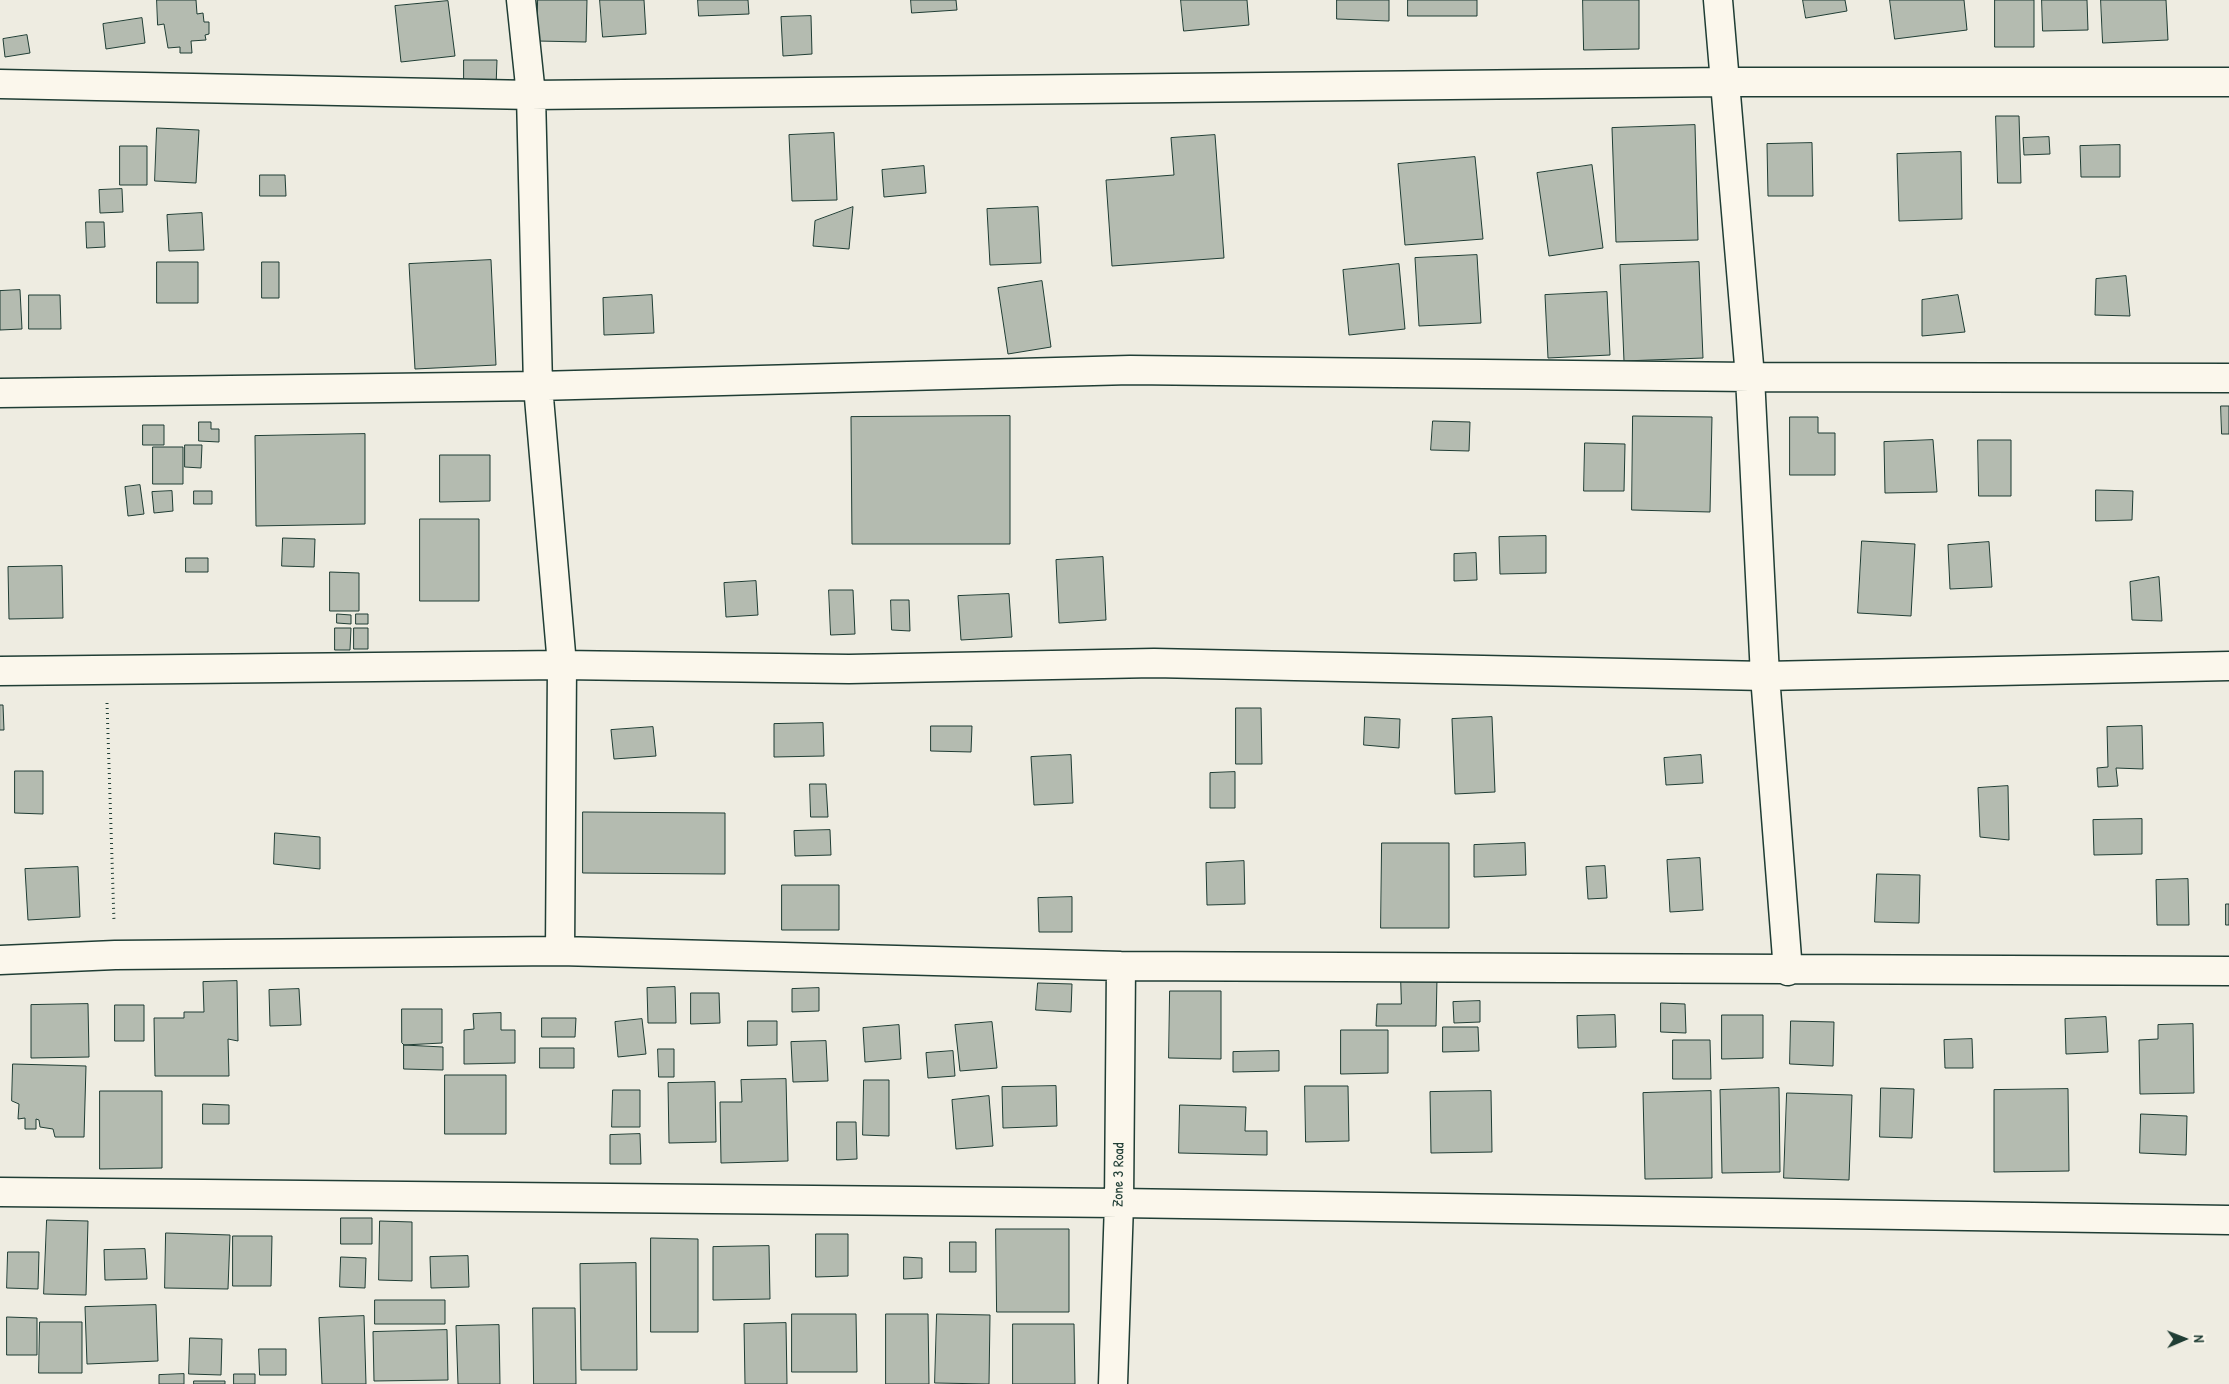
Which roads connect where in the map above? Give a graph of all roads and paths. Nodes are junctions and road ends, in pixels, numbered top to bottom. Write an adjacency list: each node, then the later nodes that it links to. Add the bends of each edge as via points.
1 (521, 0): 6 (street)
2 (1718, 0): 3 (street)
3 (1726, 82): 4 (street); 6 (street); 7 (street)
4 (2229, 82)
5 (0, 84): 6 (street)
6 (531, 95): 9 (street)
7 (1750, 377): 8 (street); 9 (street, via 1130,370); 15 (street)
8 (2229, 378)
9 (538, 386): 10 (street); 11 (street)
10 (0, 393)
11 (562, 665): 13 (street); 15 (street, via 849,669 1154,663); 16 (street)
12 (2229, 666): 15 (street)
13 (106, 669): 14 (street); 17 (path)
14 (0, 671)
15 (1765, 676): 20 (street)
16 (560, 951): 17 (street); 19 (street)
17 (114, 955): 18 (street)
18 (0, 960)
19 (1121, 966): 20 (street); 23 (street, Zone 3 Road)
20 (1788, 971): 21 (street)
21 (2229, 971)
22 (0, 1192): 23 (street)
23 (1119, 1203): 24 (street); 25 (street, Zone 3 Road)
24 (2229, 1220)
25 (1113, 1384)

